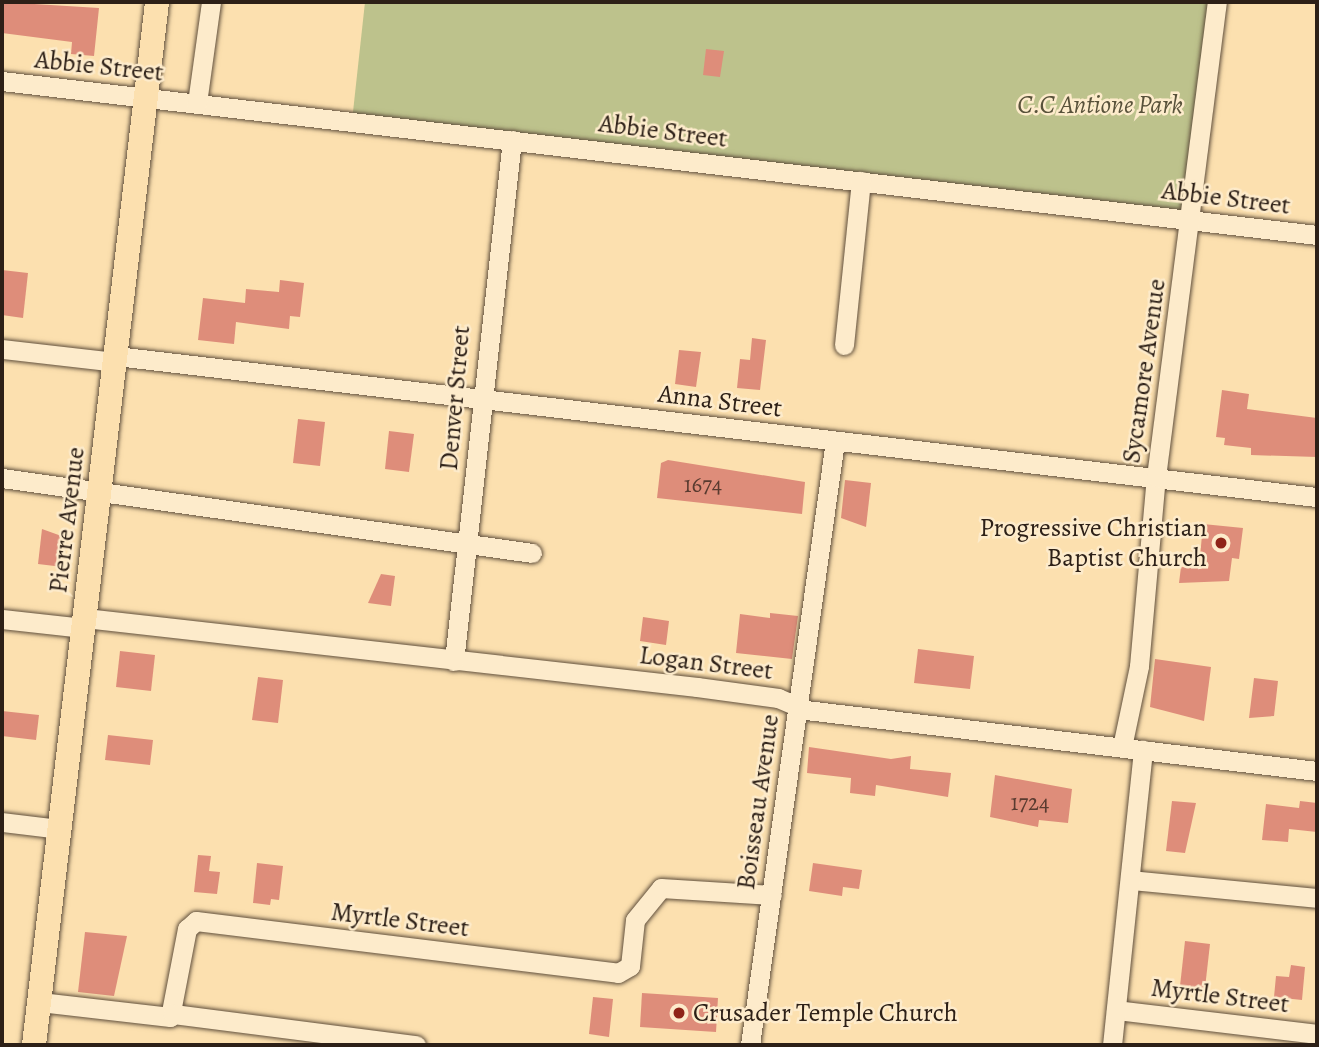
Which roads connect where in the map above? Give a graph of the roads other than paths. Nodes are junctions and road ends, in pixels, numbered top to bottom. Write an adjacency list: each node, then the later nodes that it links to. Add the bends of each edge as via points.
1 (157, 2): 5 (main road, Pierre Avenue)
2 (211, 2): 6 (street)
3 (1217, 2): 9 (street, Sycamore Avenue)
4 (2, 81): 5 (street, Abbie Street)
5 (146, 98): 6 (street, Abbie Street); 13 (main road, Pierre Avenue)
6 (197, 103): 7 (street, Abbie Street)
7 (512, 140): 8 (street, Abbie Street); 14 (street, Denver Street)
8 (862, 181): 9 (street, Abbie Street); 11 (street)
9 (1190, 220): 10 (street, Abbie Street); 16 (street, Sycamore Avenue)
10 (1317, 235)
11 (844, 345)
12 (2, 349): 13 (street, Anna Street)
13 (116, 359): 14 (street, Anna Street); 18 (main road, Pierre Avenue)
14 (483, 399): 15 (street, Anna Street); 20 (street, Denver Street)
15 (835, 441): 16 (street, Anna Street); 25 (street, Boisseau Avenue)
16 (1156, 477): 19 (street, Anna Street); 26 (street, Sycamore Avenue, via 1139,666)
17 (2, 478): 18 (street)
18 (100, 491): 20 (street); 23 (main road, Pierre Avenue)
19 (1317, 497)
20 (467, 545): 21 (street); 24 (street, Denver Street)
21 (532, 553)
22 (2, 618): 23 (street, Logan Street)
23 (85, 623): 24 (street, Logan Street); 30 (main road, Pierre Avenue)
24 (454, 661): 25 (street, Logan Street)
25 (797, 705): 26 (street, Logan Street); 32 (street, Boisseau Avenue)
26 (1122, 747): 27 (street, Logan Street)
27 (1143, 750): 28 (street, Logan Street); 31 (street)
28 (1317, 771)
29 (2, 822): 30 (street)
30 (60, 829): 34 (main road, Pierre Avenue)
31 (1131, 880): 33 (street); 35 (street)
32 (772, 895): 36 (street, Myrtle Street, via 661,888 635,920 630,966 618,973 196,921 187,929); 40 (street, Boisseau Avenue)
33 (1317, 898)
34 (40, 1002): 36 (street); 38 (main road, Pierre Avenue)
35 (1116, 1010): 37 (street, Myrtle Street); 41 (street)
36 (173, 1014): 39 (street)
37 (1317, 1034)
38 (34, 1045)
39 (416, 1045)
40 (750, 1045)
41 (1112, 1045)

